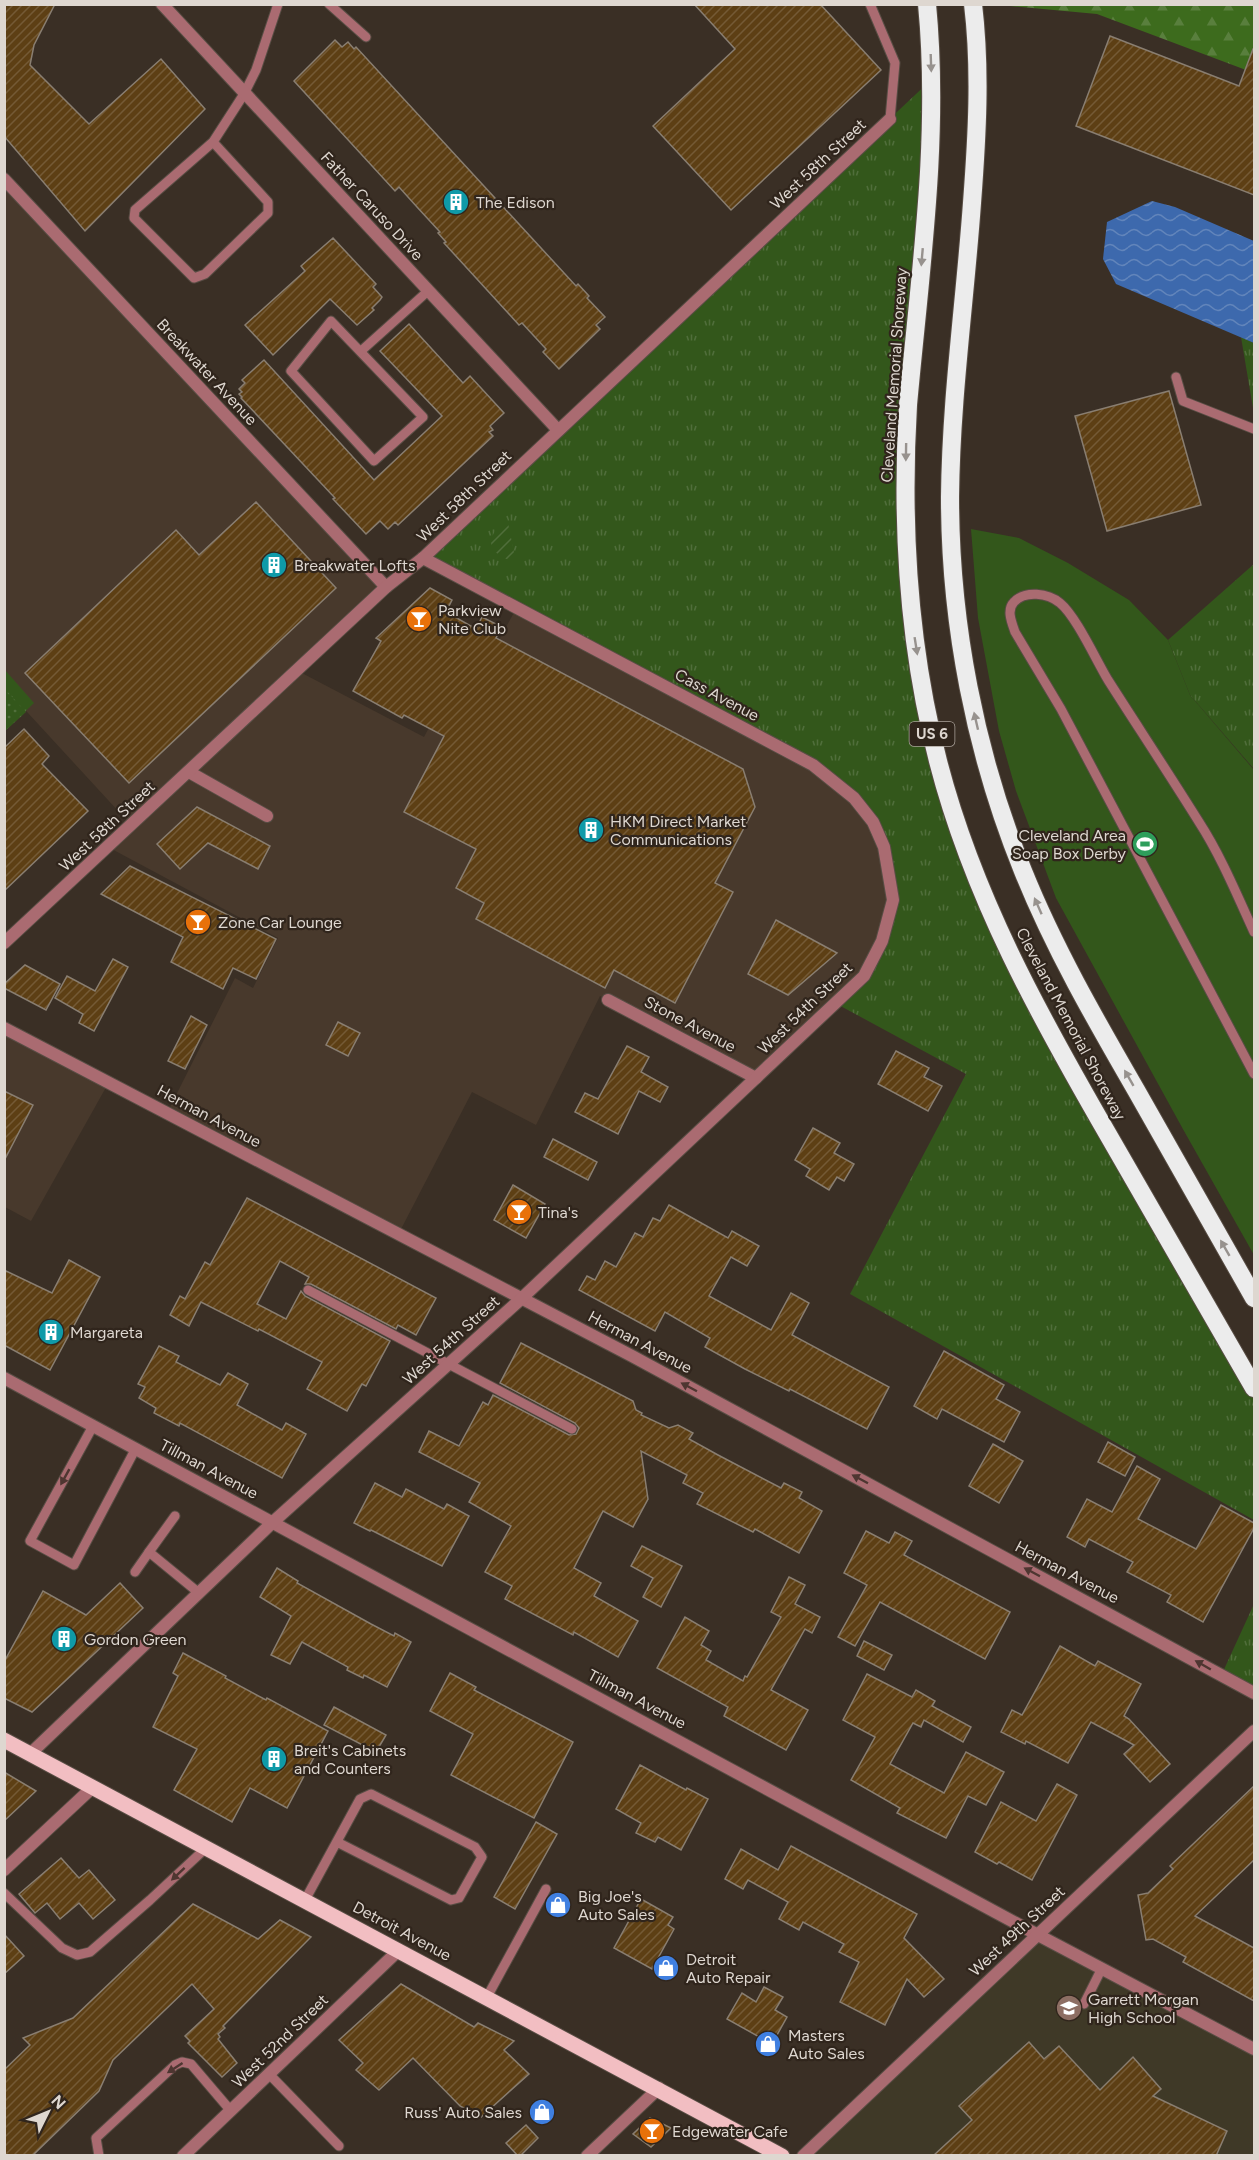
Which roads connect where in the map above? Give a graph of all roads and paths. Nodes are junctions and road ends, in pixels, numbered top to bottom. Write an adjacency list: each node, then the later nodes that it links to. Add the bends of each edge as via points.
1 (162, 4): 8 (street, Father Caruso Drive)
2 (278, 4): 8 (lane)
3 (329, 4): 7 (lane)
4 (870, 4): 9 (lane, via 895,63)
5 (927, 4): 33 (highway, Cleveland Memorial Shoreway / US 6, one-way to 33, via 931,139 908,405 905,525 914,640 938,760 975,872 1019,976)
6 (974, 4): 30 (highway, Cleveland Memorial Shoreway / US 6, one-way to 6, via 1052,936 1008,831 977,724 958,613 950,501 952,426 975,165 978,86)
7 (366, 37)
8 (244, 94): 10 (lane); 12 (street, Father Caruso Drive)
9 (890, 119): 15 (street, West 58th Street)
10 (213, 142): 10 (lane, via 135,210 134,218 194,278 205,274 268,213 268,202)
11 (4, 179): 18 (street, Breakwater Avenue)
12 (428, 291): 13 (lane); 15 (street, Father Caruso Drive)
13 (361, 351): 13 (lane, via 423,417 374,461 291,372 331,321)
14 (1176, 376): 16 (lane, via 1183,401)
15 (558, 429): 17 (street, West 58th Street)
16 (1254, 429)
17 (423, 558): 18 (street, West 58th Street); 22 (street, Cass Avenue, via 813,765 854,798 873,822 884,847 892,900)
18 (386, 587): 19 (street, West 58th Street)
19 (189, 772): 20 (street); 23 (street, West 58th Street)
20 (267, 816)
21 (1254, 932): 26 (lane, via 1209,837 1070,615 1049,596 1018,598 1010,610 1015,632 1061,709)
22 (882, 941): 27 (street, West 54th Street, via 864,976)
23 (4, 943)
24 (608, 1000): 27 (street, Stone Avenue)
25 (4, 1028): 29 (street, Herman Avenue)
26 (1254, 1074)
27 (756, 1078): 29 (street, West 54th Street)
28 (308, 1290): 31 (lane)
29 (522, 1298): 31 (street, West 54th Street); 42 (street, Herman Avenue, one-way to 29)
30 (1254, 1298)
31 (448, 1364): 35 (lane); 38 (street, West 54th Street)
32 (4, 1378): 34 (street, Tillman Avenue)
33 (1254, 1388)
34 (93, 1426): 36 (street, Tillman Avenue); 36 (lane, one-way to 36, via 30,1541 74,1565)
35 (572, 1429)
36 (136, 1448): 38 (street, Tillman Avenue)
37 (175, 1516): 39 (lane)
38 (273, 1522): 41 (street, West 54th Street); 53 (street, Tillman Avenue)
39 (149, 1552): 40 (lane); 41 (lane)
40 (135, 1572)
41 (199, 1593): 45 (street, West 54th Street)
42 (1254, 1693)
43 (1254, 1731): 53 (street, West 49th Street)
44 (4, 1740): 45 (main road, Detroit Avenue)
45 (30, 1754): 46 (main road, Detroit Avenue)
46 (93, 1787): 48 (main road, Detroit Avenue); 49 (street)
47 (337, 1842): 47 (lane, via 360,1799 371,1794 475,1847 482,1857 459,1898 451,1900); 52 (lane)
48 (207, 1847): 51 (lane, one-way to 51, via 90,1952 77,1955 62,1948); 52 (main road, Detroit Avenue)
49 (4, 1870)
50 (546, 1889): 56 (lane)
51 (4, 1893)
52 (305, 1900): 54 (main road, Detroit Avenue)
53 (1038, 1935): 55 (street, Tillman Avenue); 67 (street, West 49th Street)
54 (399, 1950): 56 (main road, Detroit Avenue); 59 (street, West 52nd Street)
55 (1101, 1968): 57 (lane); 58 (street, Tillman Avenue)
56 (487, 1997): 60 (main road, Detroit Avenue)
57 (1084, 2004)
58 (1254, 2049)
59 (269, 2074): 61 (street, West 52nd Street); 62 (lane)
60 (659, 2088): 63 (main road, Detroit Avenue); 66 (street)
61 (231, 2111): 64 (lane, one-way to 64, via 192,2064 183,2062 175,2065 96,2138); 65 (street, West 52nd Street)
62 (339, 2146)
63 (780, 2155)
64 (99, 2156)
65 (183, 2156)
66 (586, 2156)
67 (803, 2156)

